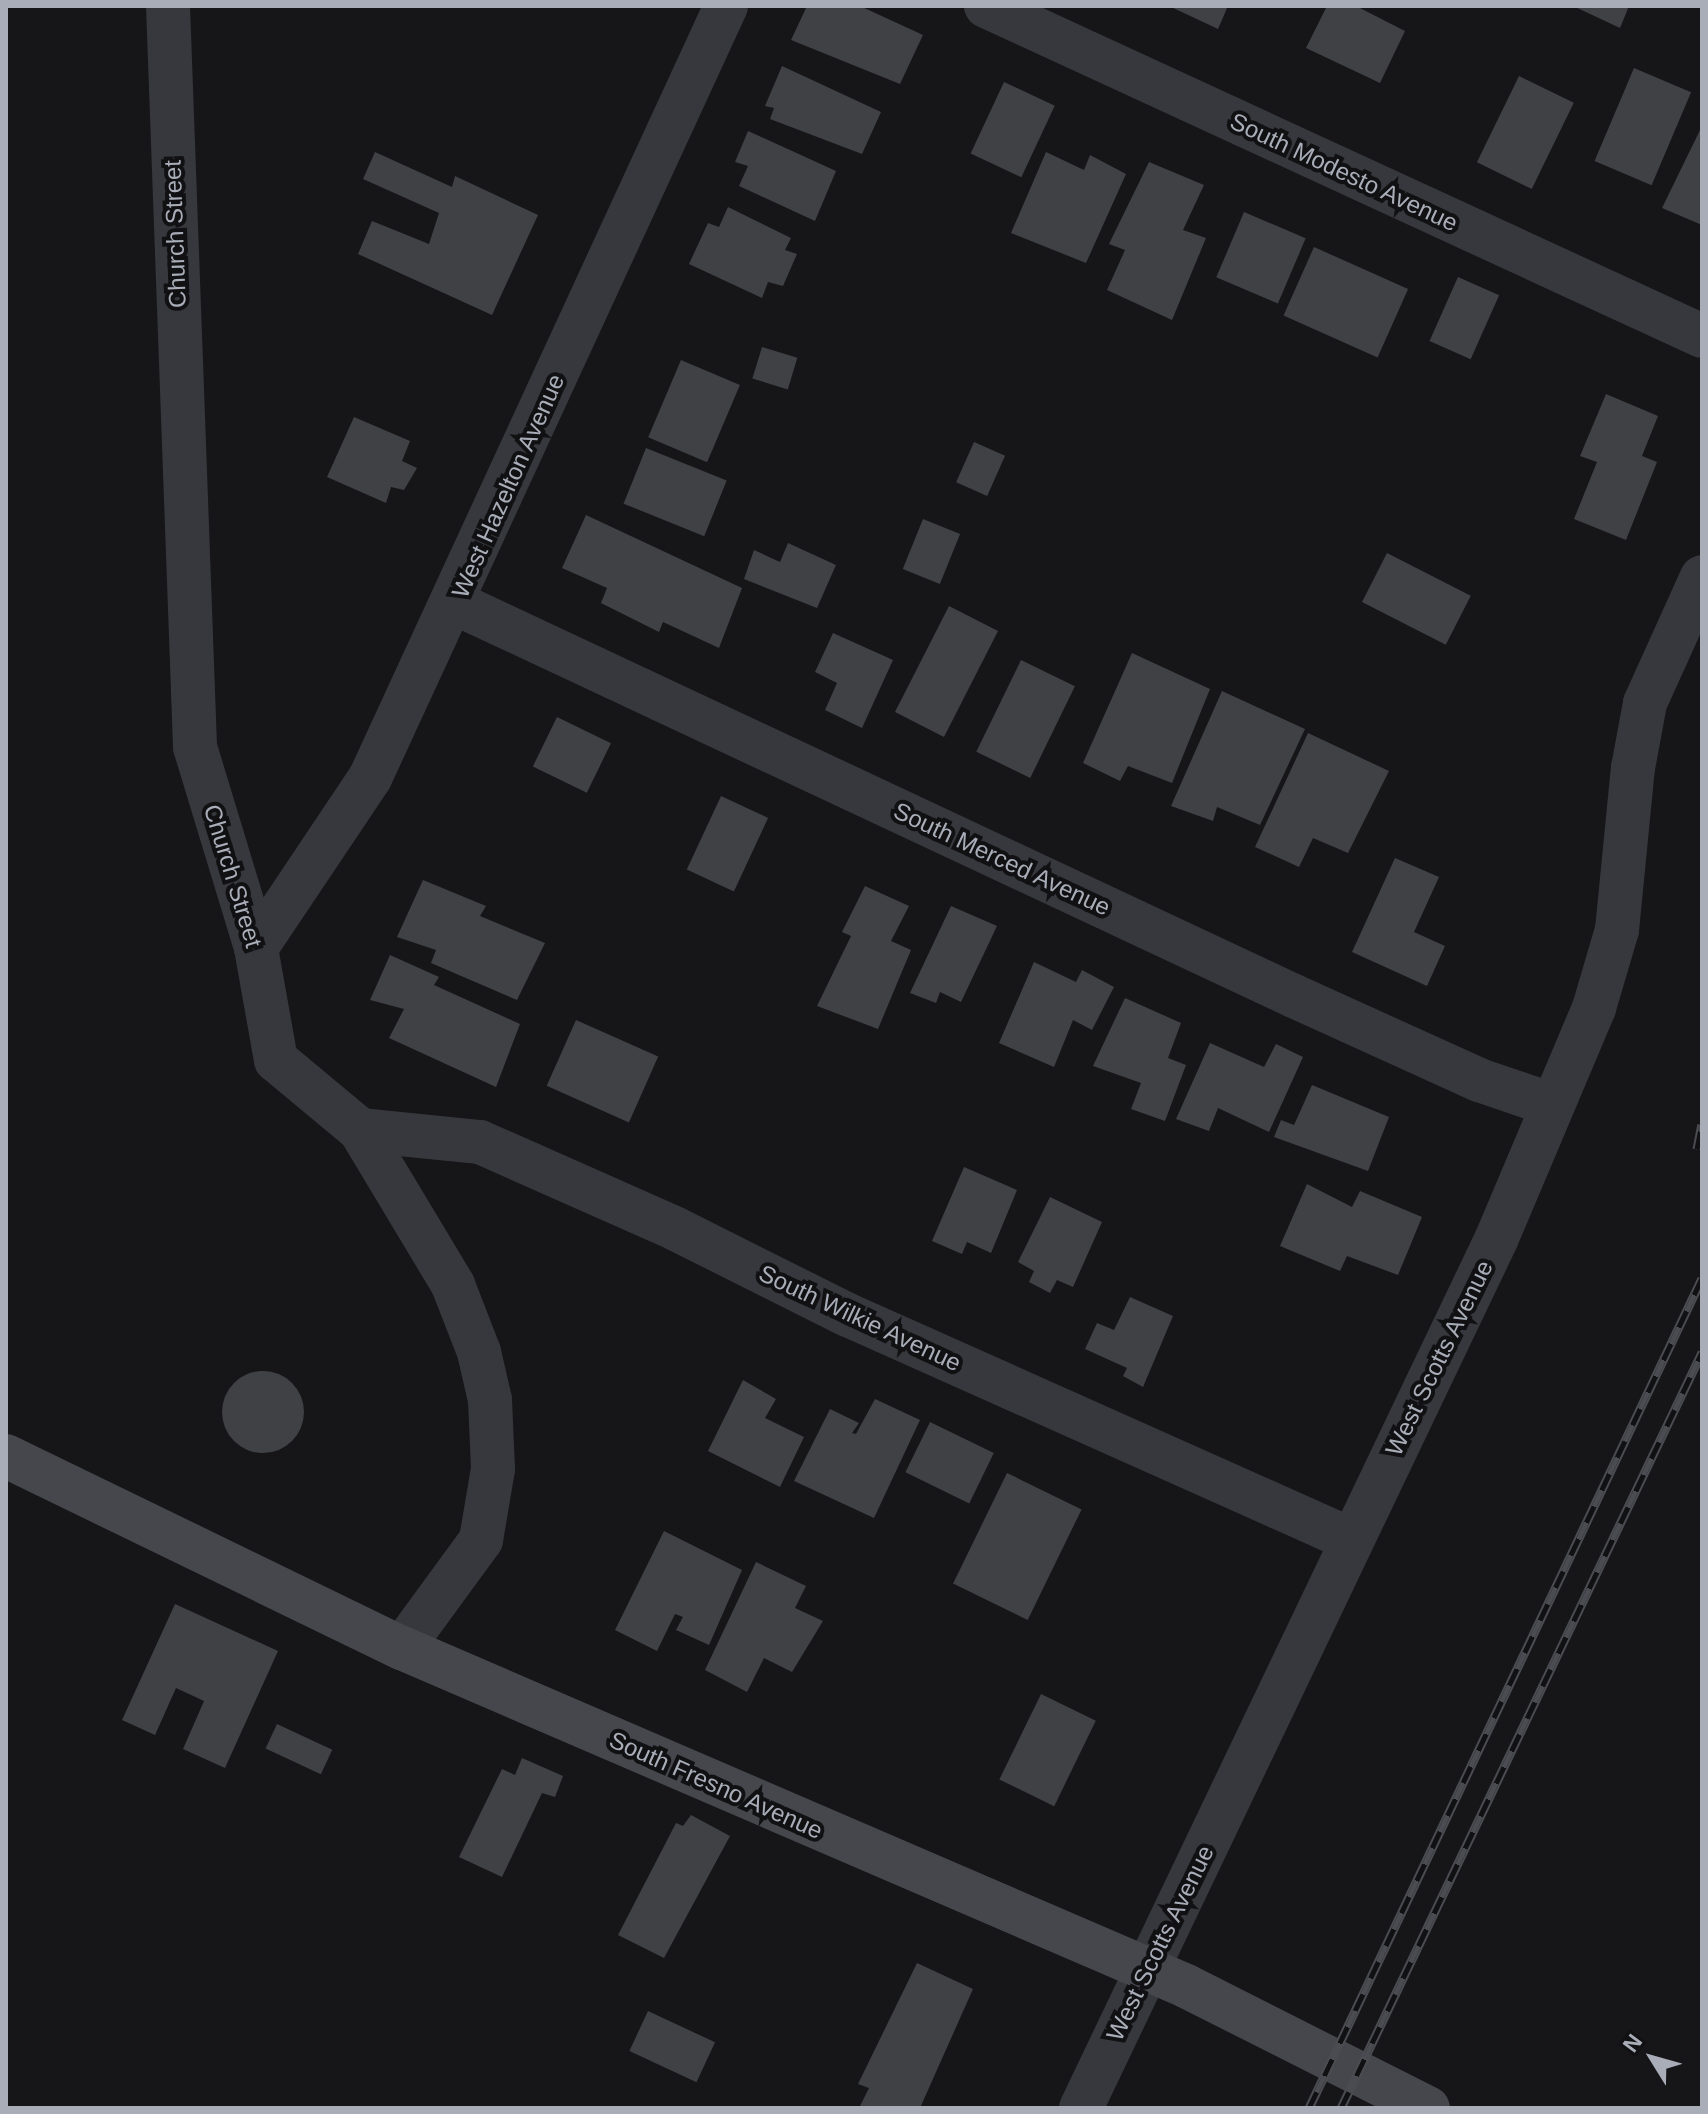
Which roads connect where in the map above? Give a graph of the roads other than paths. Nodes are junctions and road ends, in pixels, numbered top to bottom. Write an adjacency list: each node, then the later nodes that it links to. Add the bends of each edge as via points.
1 (168, 6): 7 (street, Church Street, via 195,747)
2 (726, 6): 6 (street, West Hazelton Avenue)
3 (986, 6): 4 (street, South Modesto Avenue)
4 (1702, 336)
5 (1702, 577): 8 (street, West Scotts Avenue, via 1645,703 1617,930 1594,1008)
6 (455, 603): 7 (street, West Hazelton Avenue, via 370,778); 8 (street, South Merced Avenue, via 1294,996 1479,1080)
7 (256, 948): 9 (street, Church Street, via 276,1060)
8 (1553, 1105): 11 (street, West Scotts Avenue, via 1496,1240)
9 (360, 1130): 11 (street, South Wilkie Avenue, via 480,1142 676,1229 848,1315); 12 (street, Church Street, via 453,1285 479,1352 490,1400 493,1469 481,1540)
10 (6, 1456): 12 (street, South Fresno Avenue)
11 (1352, 1540): 13 (street, West Scotts Avenue)
12 (402, 1648): 13 (street, South Fresno Avenue)
13 (1148, 1971): 14 (street, West Scotts Avenue); 15 (street, South Fresno Avenue)
14 (1081, 2108)
15 (1428, 2108)

